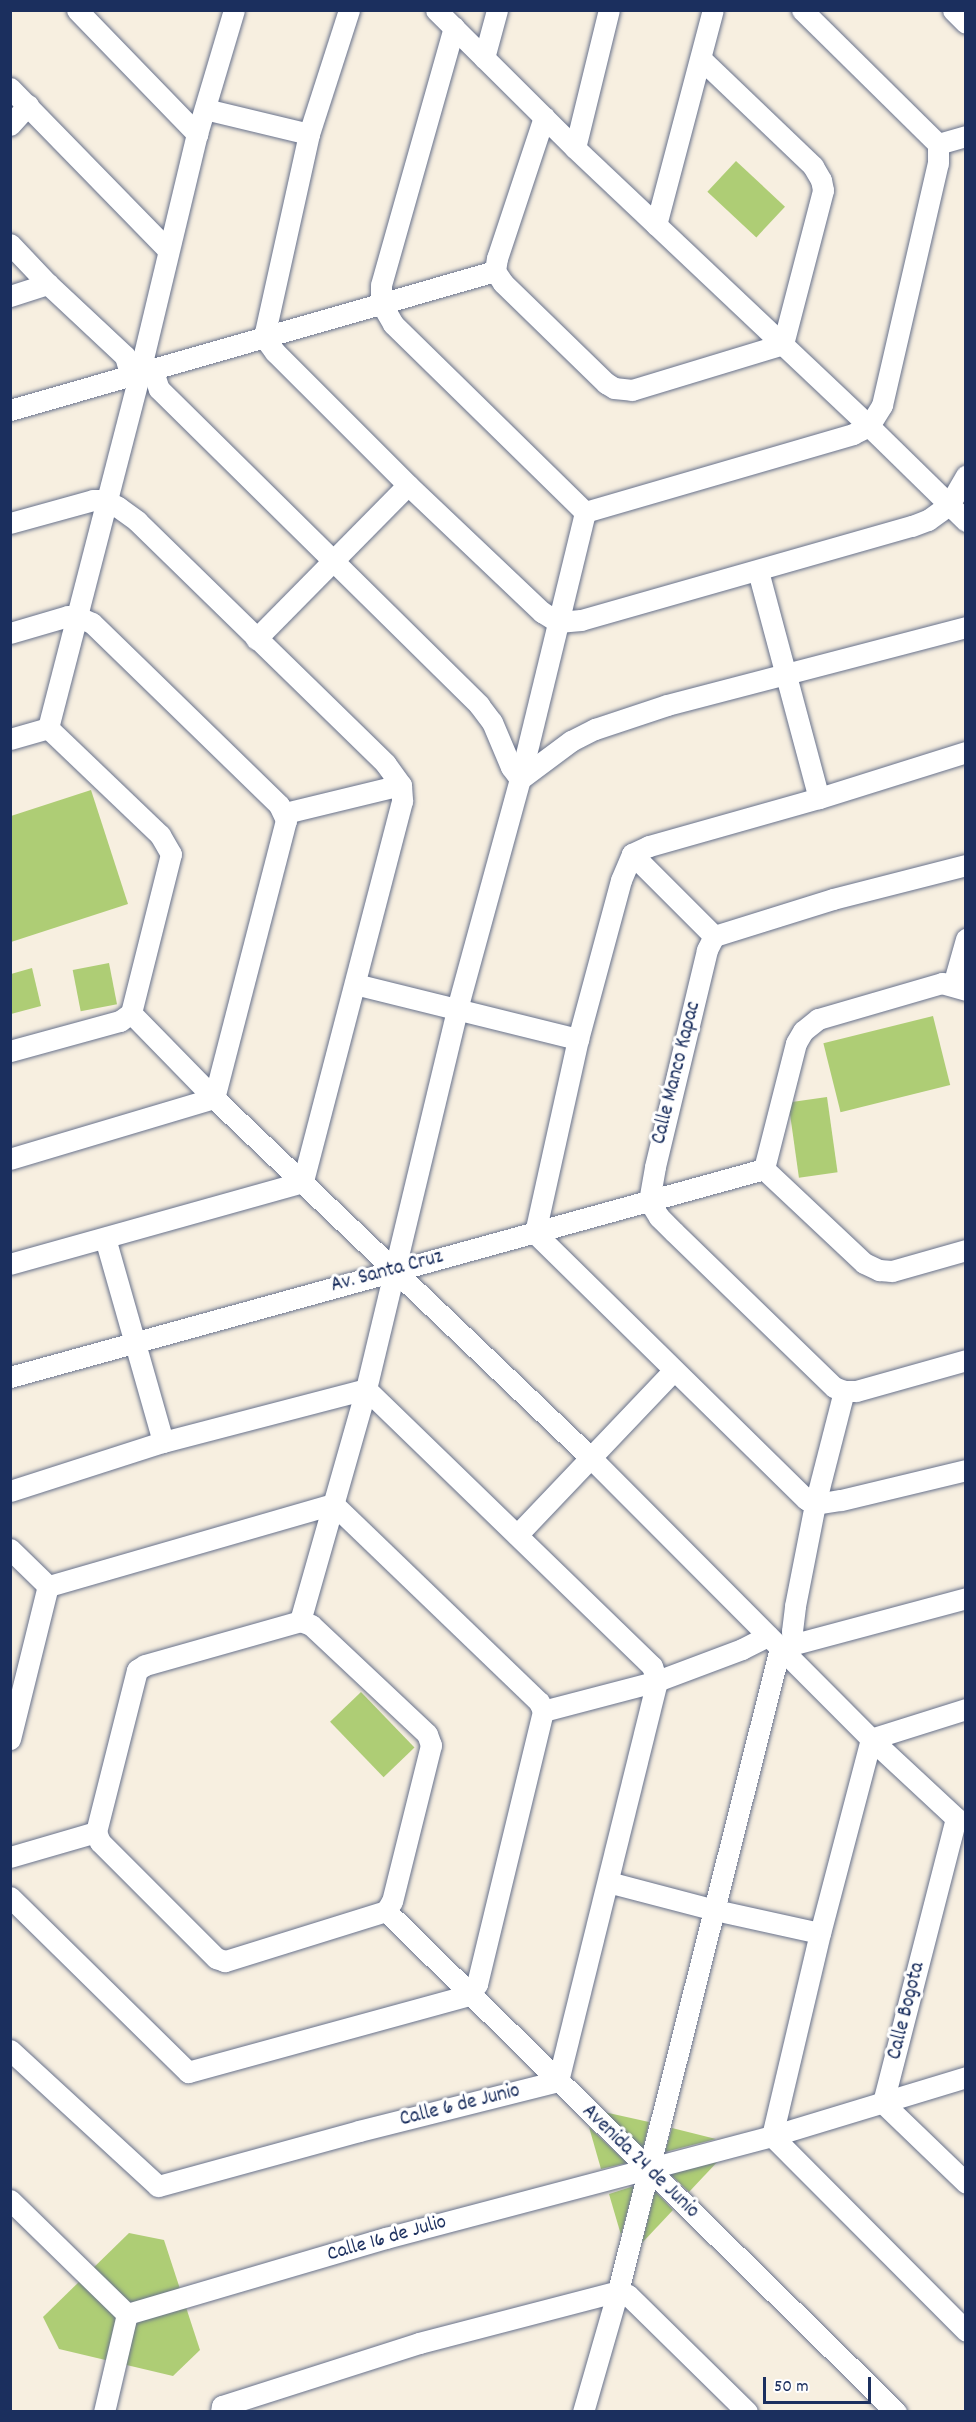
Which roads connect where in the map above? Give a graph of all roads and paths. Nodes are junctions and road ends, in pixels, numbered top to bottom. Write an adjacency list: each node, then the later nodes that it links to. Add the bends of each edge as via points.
1 (77, 10): 19 (street)
2 (349, 10): 20 (street)
3 (436, 10): 11 (street)
4 (496, 10): 12 (street)
5 (609, 10): 23 (street)
6 (713, 10): 13 (street)
7 (802, 10): 22 (street)
8 (953, 10): 10 (street)
9 (233, 11): 16 (street)
10 (966, 23)
11 (454, 27): 12 (street); 30 (street, via 381,285)
12 (484, 58): 17 (street)
13 (701, 59): 24 (street); 32 (street, via 813,166 824,190)
14 (10, 88): 15 (street)
15 (28, 105): 18 (street); 26 (street)
16 (205, 109): 19 (street); 20 (street)
17 (544, 117): 23 (street); 27 (street)
18 (10, 125)
19 (197, 134): 26 (street)
20 (309, 134): 31 (street)
21 (966, 136): 22 (street)
22 (938, 144): 35 (street, via 938,163 882,405)
23 (575, 148): 24 (street)
24 (656, 225): 32 (street)
25 (10, 244): 28 (street)
26 (168, 250): 33 (street)
27 (495, 271): 30 (street); 32 (street, via 614,388 632,390)
28 (48, 284): 29 (street); 33 (street)
29 (10, 296)
30 (381, 303): 31 (street); 40 (street, via 393,324)
31 (264, 337): 33 (street); 37 (street)
32 (783, 344): 35 (street)
33 (141, 371): 34 (street); 38 (street); 43 (street)
34 (10, 410)
35 (869, 426): 39 (street); 40 (street, via 853,434)
36 (966, 475): 39 (street)
37 (408, 485): 43 (street); 46 (street, via 542,612)
38 (105, 500): 42 (street); 45 (street); 49 (street, via 137,521)
39 (950, 505): 41 (street); 44 (street, via 912,526)
40 (585, 512): 46 (street)
41 (966, 521)
42 (10, 523)
43 (334, 563): 49 (street); 54 (street, via 479,705 492,722)
44 (758, 571): 46 (street, via 581,620); 50 (street)
45 (78, 617): 48 (street, via 68,616); 51 (street); 57 (street, via 92,623)
46 (558, 622): 54 (street)
47 (966, 627): 50 (street)
48 (10, 633)
49 (256, 639): 55 (street, via 385,764)
50 (785, 675): 54 (street, via 667,705 595,729 570,741); 56 (street)
51 (48, 728): 52 (street); 65 (street, via 160,835 171,854)
52 (10, 739)
53 (966, 752): 56 (street)
54 (520, 779): 64 (street)
55 (401, 785): 57 (street); 62 (street, via 402,801)
56 (819, 798): 58 (street)
57 (285, 813): 68 (street, via 286,827)
58 (632, 854): 60 (street); 66 (street, via 621,880)
59 (966, 865): 60 (street, via 833,898)
60 (714, 936): 72 (street, Calle Manco Kapac, via 707,950 657,1155)
61 (966, 939): 63 (street)
62 (355, 984): 64 (street); 71 (street)
63 (959, 987): 70 (street, via 942,983 818,1019 803,1031 796,1043)
64 (457, 1009): 66 (street); 77 (street)
65 (131, 1013): 67 (street, via 120,1021); 68 (street)
66 (578, 1039): 73 (street)
67 (10, 1051)
68 (214, 1098): 69 (street); 71 (street)
69 (10, 1159)
70 (764, 1169): 72 (street, Av. Santa Cruz); 75 (street, via 864,1263 879,1270 892,1271)
71 (303, 1182): 74 (street); 77 (street)
72 (650, 1201): 73 (street, Av. Santa Cruz); 83 (street, via 674,1232 834,1387)
73 (535, 1233): 77 (street, Av. Santa Cruz); 80 (street)
74 (105, 1238): 76 (street); 78 (street)
75 (966, 1250)
76 (10, 1264)
77 (396, 1269): 78 (street, Av. Santa Cruz); 82 (street); 85 (street)
78 (136, 1341): 81 (street, Av. Santa Cruz); 84 (street)
79 (966, 1360): 83 (street)
80 (673, 1371): 85 (street); 89 (street)
81 (10, 1377)
82 (366, 1389): 84 (street); 88 (street); 90 (street)
83 (844, 1391): 89 (street)
84 (163, 1442): 87 (street)
85 (591, 1458): 90 (street); 95 (street)
86 (966, 1470): 89 (street)
87 (10, 1491)
88 (333, 1504): 92 (street); 94 (street); 98 (street, via 539,1702)
89 (815, 1504): 95 (street, via 795,1606)
90 (517, 1535): 96 (street, via 651,1666)
91 (10, 1549): 92 (street)
92 (48, 1586): 100 (street)
93 (966, 1598): 95 (street)
94 (300, 1621): 102 (street, via 137,1670); 107 (street, via 311,1625 427,1734 431,1745 392,1901)
95 (780, 1643): 96 (street, via 742,1649); 99 (street); 106 (street)
96 (657, 1681): 98 (street); 104 (street)
97 (966, 1709): 99 (street)
98 (543, 1711): 109 (street, via 477,1984)
99 (871, 1739): 101 (street); 108 (street)
100 (10, 1740)
101 (961, 1817): 113 (street, Calle Bogota)
102 (96, 1832): 103 (street); 107 (street, via 100,1842 191,1934 216,1958 225,1961)
103 (10, 1857)
104 (608, 1882): 106 (street); 112 (street)
105 (10, 1897): 109 (street, via 188,2072)
106 (715, 1910): 108 (street); 115 (street)
107 (386, 1911): 109 (street, Avenida 24 de Junio)
108 (820, 1932): 114 (street)
109 (469, 1995): 112 (street, Avenida 24 de Junio)
110 (10, 2050): 112 (street, Calle 6 de Junio, via 158,2186)
111 (966, 2077): 113 (street, Calle 16 de Julio)
112 (558, 2081): 115 (street, Avenida 24 de Junio)
113 (883, 2103): 114 (street, Calle 16 de Julio); 116 (street)
114 (772, 2136): 115 (street, Calle 16 de Julio); 120 (street)
115 (648, 2168): 118 (street); 119 (street, Calle 16 de Julio, via 386,2238); 125 (street, Avenida 24 de Junio)
116 (966, 2183)
117 (10, 2200): 119 (street)
118 (618, 2291): 121 (street); 123 (street, via 418,2343 222,2406); 124 (street, via 628,2295)
119 (127, 2314): 122 (street)
120 (966, 2331)
121 (582, 2410)
122 (104, 2412)
123 (221, 2412)
124 (747, 2412)
125 (896, 2412)

